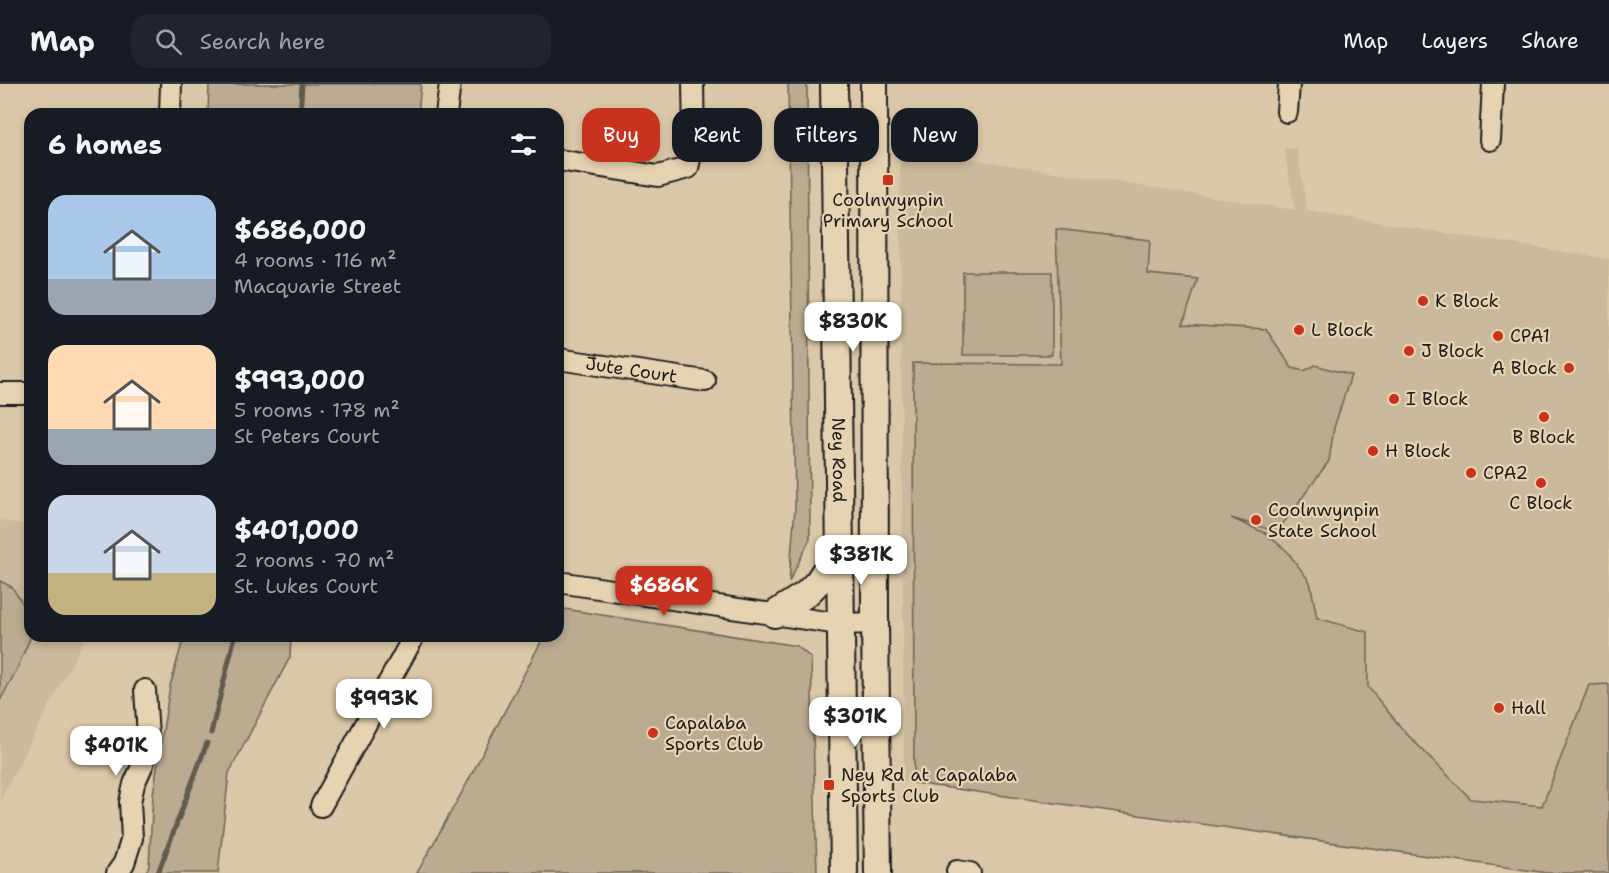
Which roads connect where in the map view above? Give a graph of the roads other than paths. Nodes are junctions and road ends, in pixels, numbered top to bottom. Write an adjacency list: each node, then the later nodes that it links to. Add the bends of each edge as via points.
1 (171, 84): 8 (street)
2 (450, 84): 9 (street)
3 (693, 84): 12 (street, via 694,141 688,168 658,176)
4 (834, 84): 17 (main road, Ney Road)
5 (874, 84): 20 (main road, Ney Road)
6 (1289, 84): 10 (street)
7 (1493, 84): 11 (street)
8 (170, 108)
9 (447, 108)
10 (1287, 112)
11 (1491, 140)
12 (564, 161)
13 (564, 360): 14 (street, Jute Court)
14 (705, 381)
15 (0, 393): 16 (street)
16 (24, 393)
17 (840, 548): 19 (main road, via 818,582); 21 (main road, Ney Road)
18 (564, 583): 19 (street)
19 (775, 614): 21 (street)
20 (875, 622): 21 (street); 27 (main road, Ney Road)
21 (839, 624): 26 (main road, Ney Road)
22 (411, 642): 24 (street)
23 (145, 690): 25 (street, via 148,735 130,802 132,838)
24 (321, 806)
25 (117, 873)
26 (844, 873)
27 (879, 873)

